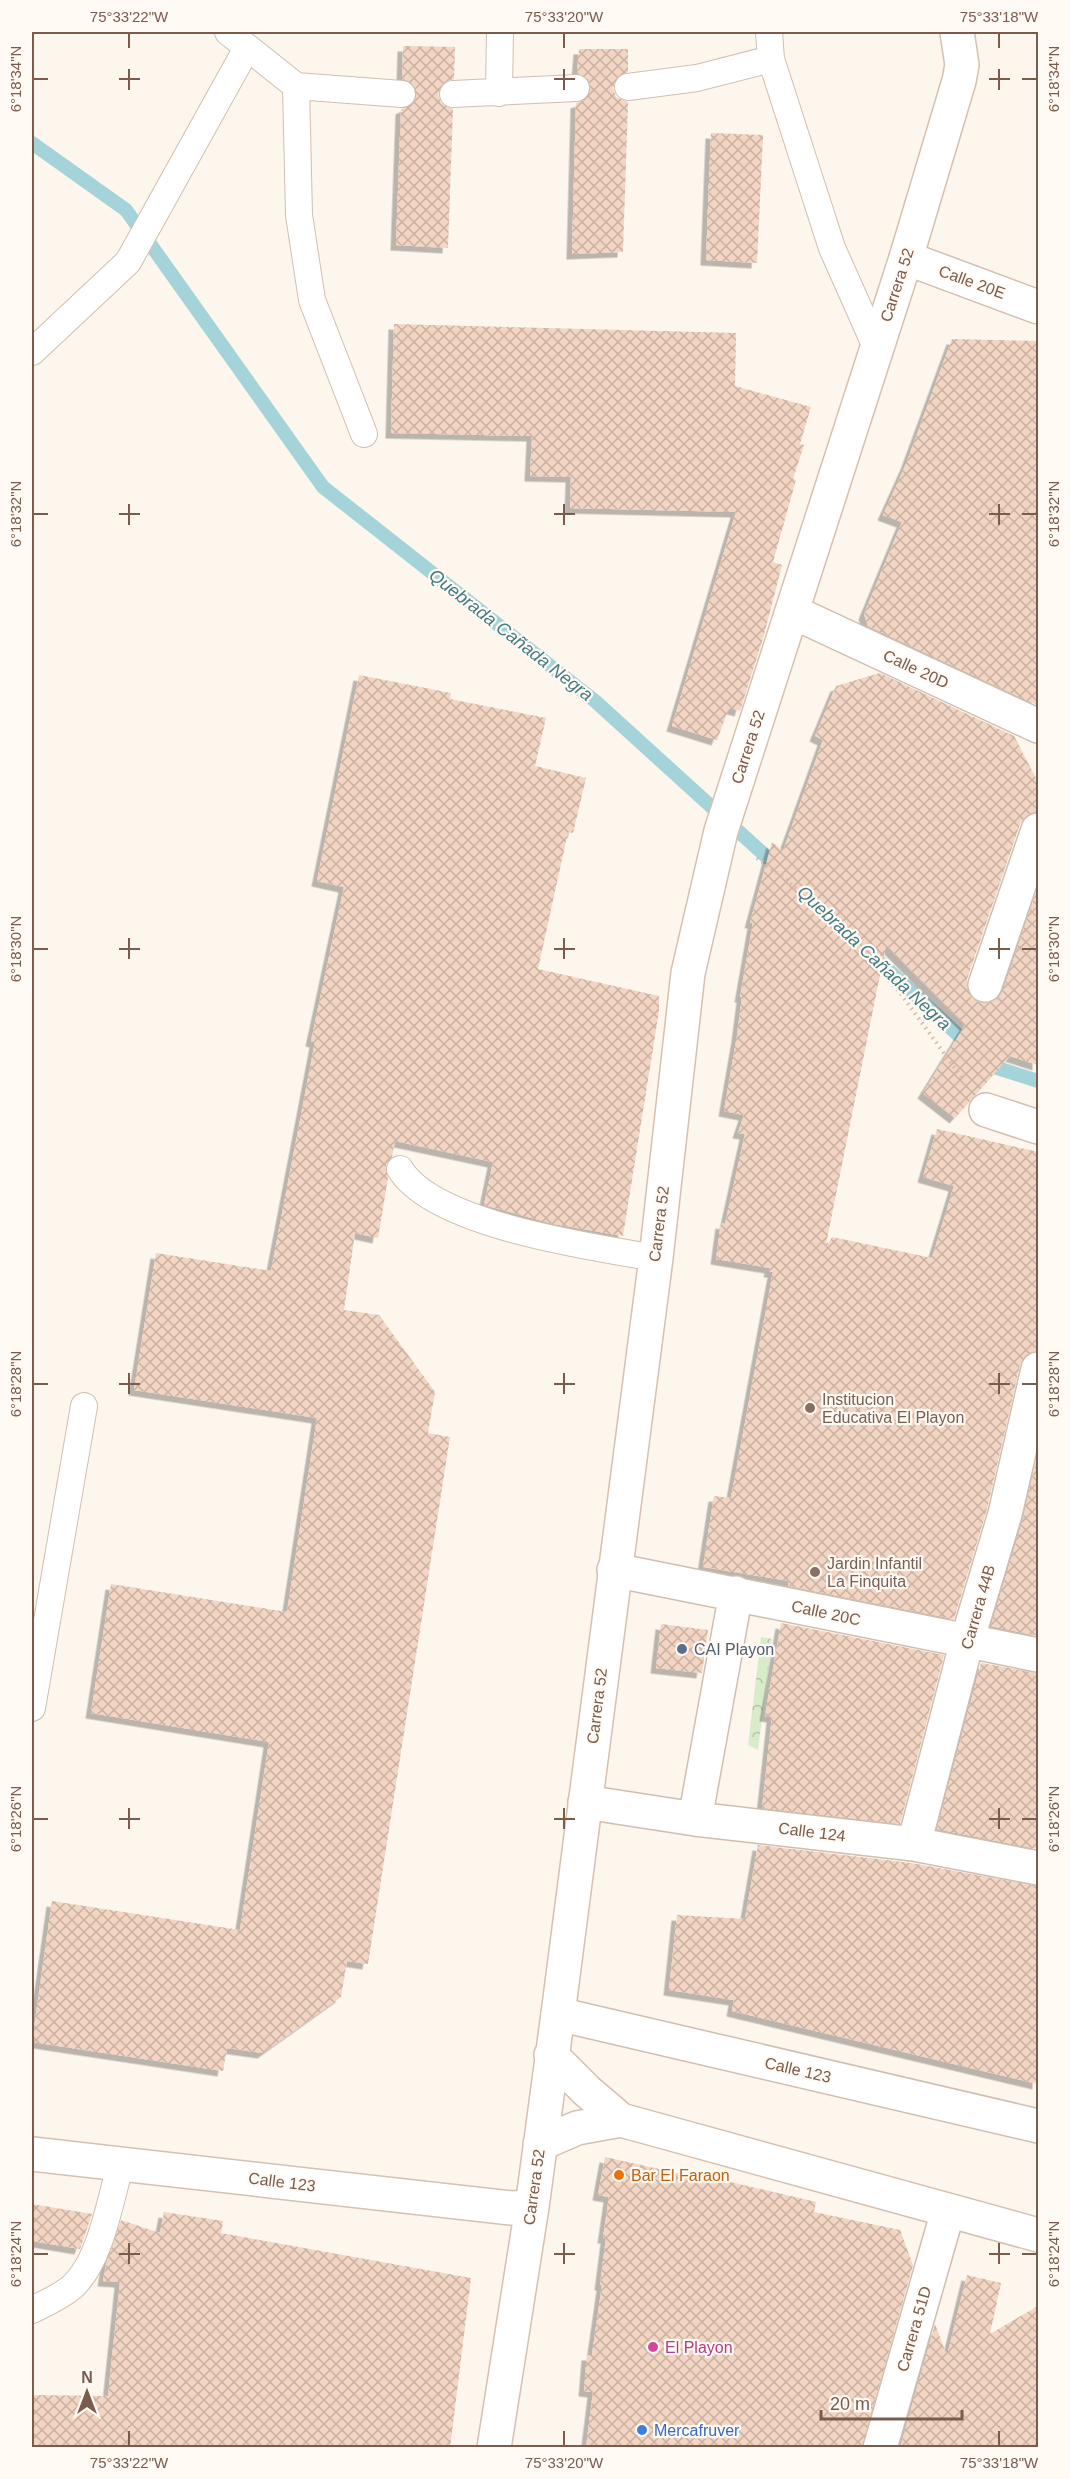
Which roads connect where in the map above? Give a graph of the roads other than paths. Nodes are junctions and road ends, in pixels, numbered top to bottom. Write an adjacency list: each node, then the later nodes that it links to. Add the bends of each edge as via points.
1 (228, 32): 5 (lane)
2 (500, 32): 12 (lane)
3 (768, 32): 6 (lane)
4 (957, 32): 13 (street, Carrera 52, via 962,65 959,81)
5 (247, 48): 7 (lane); 16 (lane, via 128,262)
6 (771, 59): 8 (lane, via 697,78); 15 (lane, via 832,248)
7 (296, 86): 10 (lane); 17 (lane, via 299,215 312,300)
8 (628, 87)
9 (576, 88): 12 (lane)
10 (402, 93)
11 (453, 93): 12 (lane)
12 (499, 93)
13 (906, 258): 14 (street, Calle 20E); 15 (street, Carrera 52)
14 (1038, 307)
15 (877, 349): 18 (street, Carrera 52)
16 (32, 352)
17 (364, 434)
18 (793, 612): 19 (street, Calle 20D); 25 (street, Carrera 52, via 721,829 688,973)
19 (1038, 726)
20 (1038, 830): 21 (street)
21 (985, 985)
22 (986, 1110): 23 (street)
23 (1038, 1127)
24 (400, 1169): 25 (lane, via 406,1179 441,1204 477,1220)
25 (656, 1258): 28 (street, Carrera 52)
26 (1038, 1369): 30 (street, Carrera 44B, via 1005,1514)
27 (84, 1406): 32 (lane)
28 (614, 1570): 29 (street, Calle 20C); 33 (street, Carrera 52)
29 (736, 1593): 30 (street, Calle 20C); 34 (street)
30 (967, 1641): 31 (street, Calle 20C); 35 (street, Carrera 44B)
31 (1038, 1655)
32 (32, 1708)
33 (585, 1802): 34 (street, Calle 124); 37 (street, Carrera 52)
34 (696, 1819): 35 (street, Calle 124)
35 (914, 1844): 36 (street, Calle 124)
36 (1038, 1868)
37 (558, 2014): 38 (street, Carrera 52); 40 (street, Calle 123)
38 (551, 2055): 39 (street); 41 (street, Carrera 52)
39 (621, 2120): 41 (street, via 577,2128); 45 (street)
40 (1038, 2126)
41 (540, 2144): 44 (street, Carrera 52)
42 (32, 2154): 43 (street, Calle 123)
43 (121, 2163): 44 (street, Calle 123, via 511,2208); 47 (lane, via 94,2255 74,2286)
44 (532, 2206): 48 (street, Carrera 52)
45 (948, 2211): 46 (street); 49 (street, Carrera 51D)
46 (1038, 2235)
47 (32, 2310)
48 (494, 2448)
49 (880, 2448)

